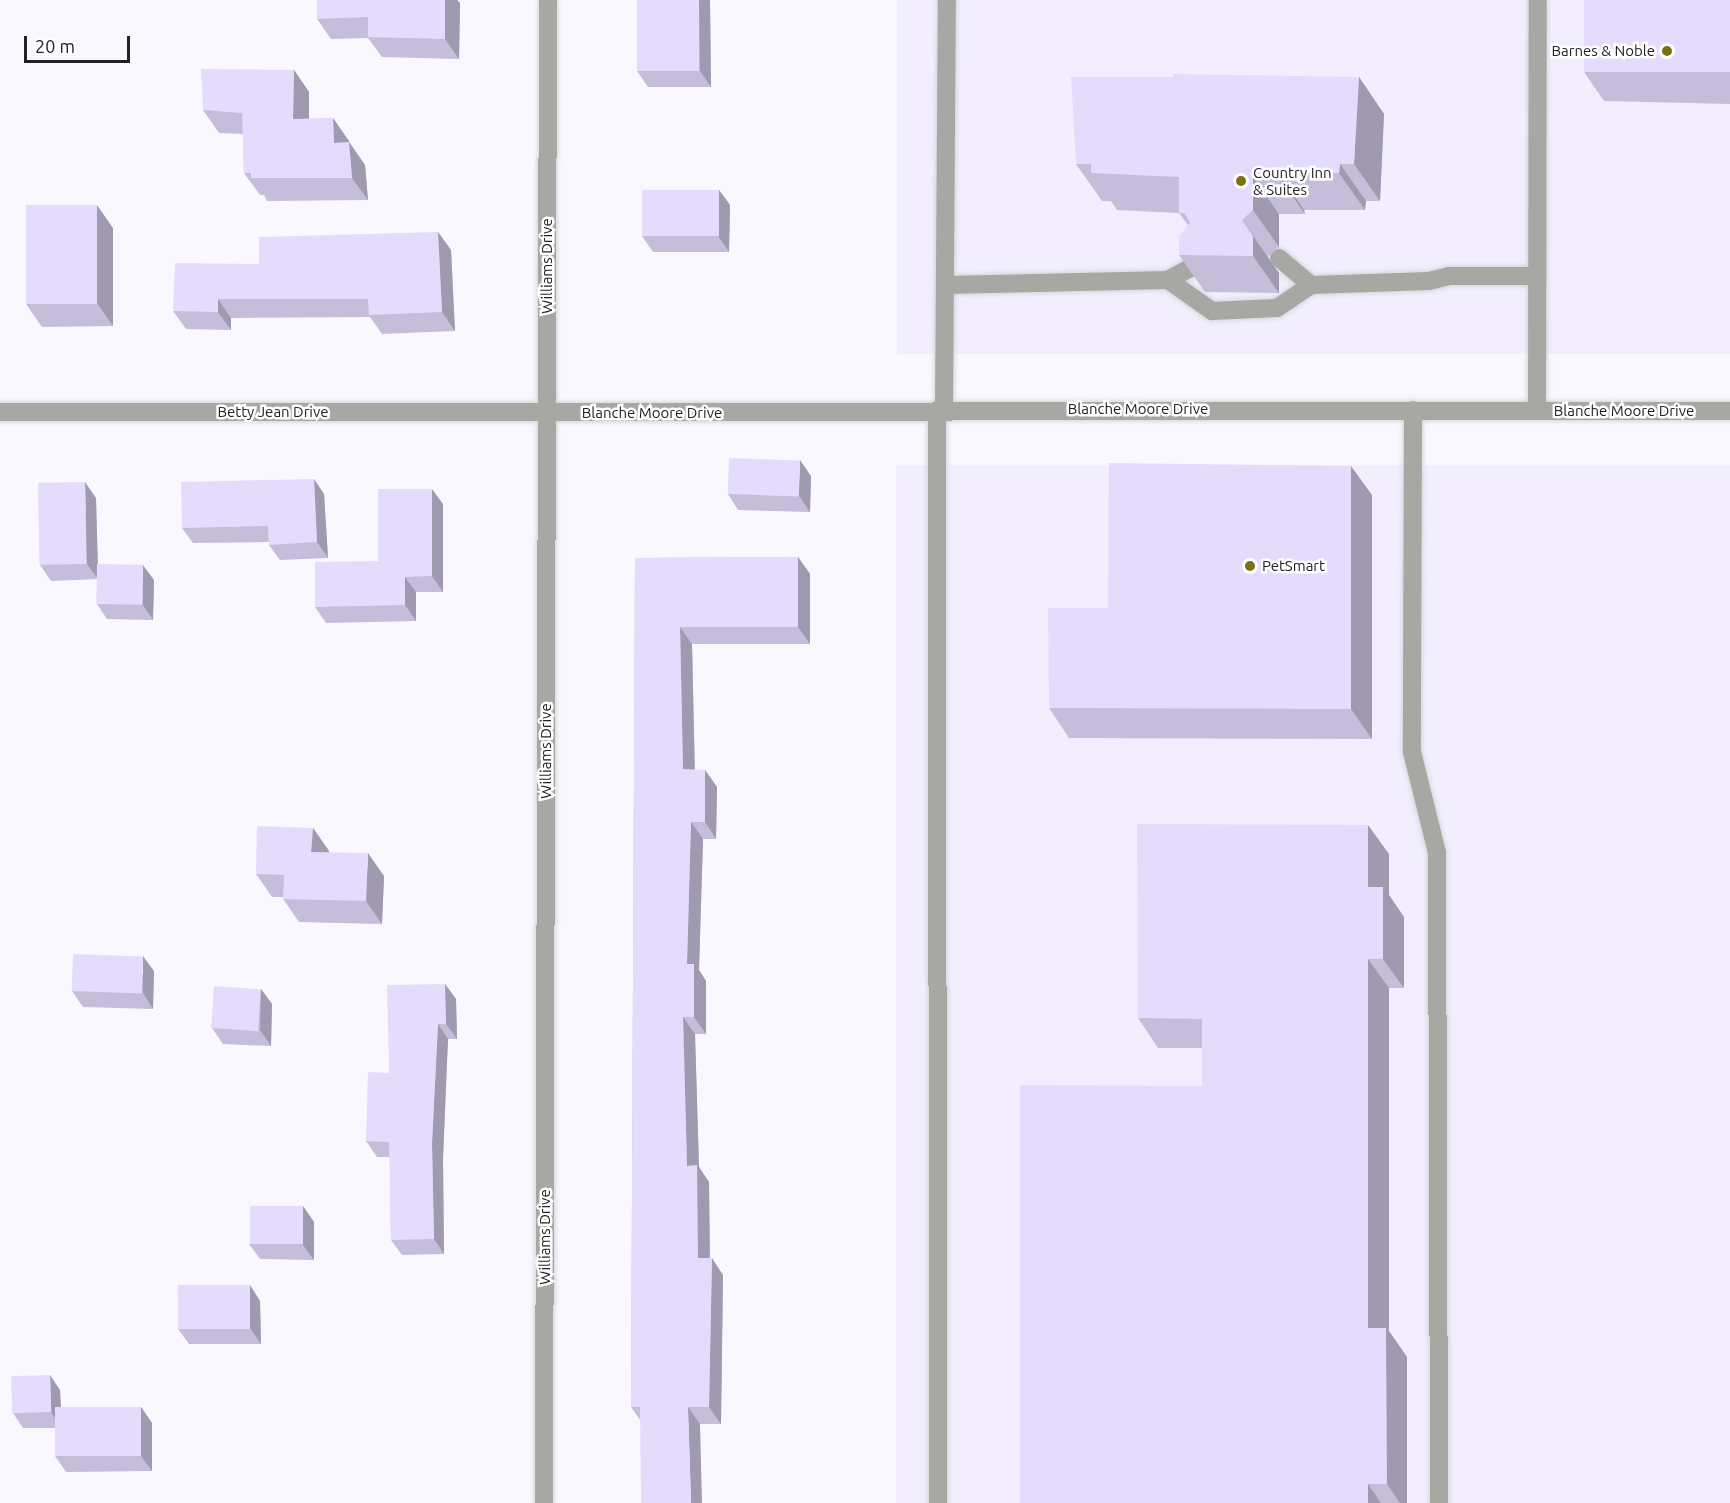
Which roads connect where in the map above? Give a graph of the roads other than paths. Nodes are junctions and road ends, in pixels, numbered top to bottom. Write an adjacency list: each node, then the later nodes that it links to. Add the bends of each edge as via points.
1 (548, 0): 15 (street, Williams Drive)
2 (947, 0): 8 (street)
3 (1538, 0): 6 (street)
4 (1279, 258): 9 (street)
5 (1204, 260): 7 (street)
6 (1537, 276): 9 (street, via 1449,276 1429,281); 12 (street)
7 (1168, 280): 8 (street); 9 (street, via 1212,311 1277,308)
8 (947, 285): 11 (street)
9 (1311, 285)
10 (1413, 410): 11 (street, Blanche Moore Drive); 12 (street, Blanche Moore Drive); 18 (street, via 1412,752 1437,853)
11 (941, 411): 15 (street, Blanche Moore Drive); 17 (street)
12 (1537, 411): 13 (street, Blanche Moore Drive)
13 (1730, 411)
14 (0, 412): 15 (street, Betty Jean Drive)
15 (546, 413): 16 (street, Williams Drive)
16 (544, 1503)
17 (938, 1503)
18 (1439, 1503)

